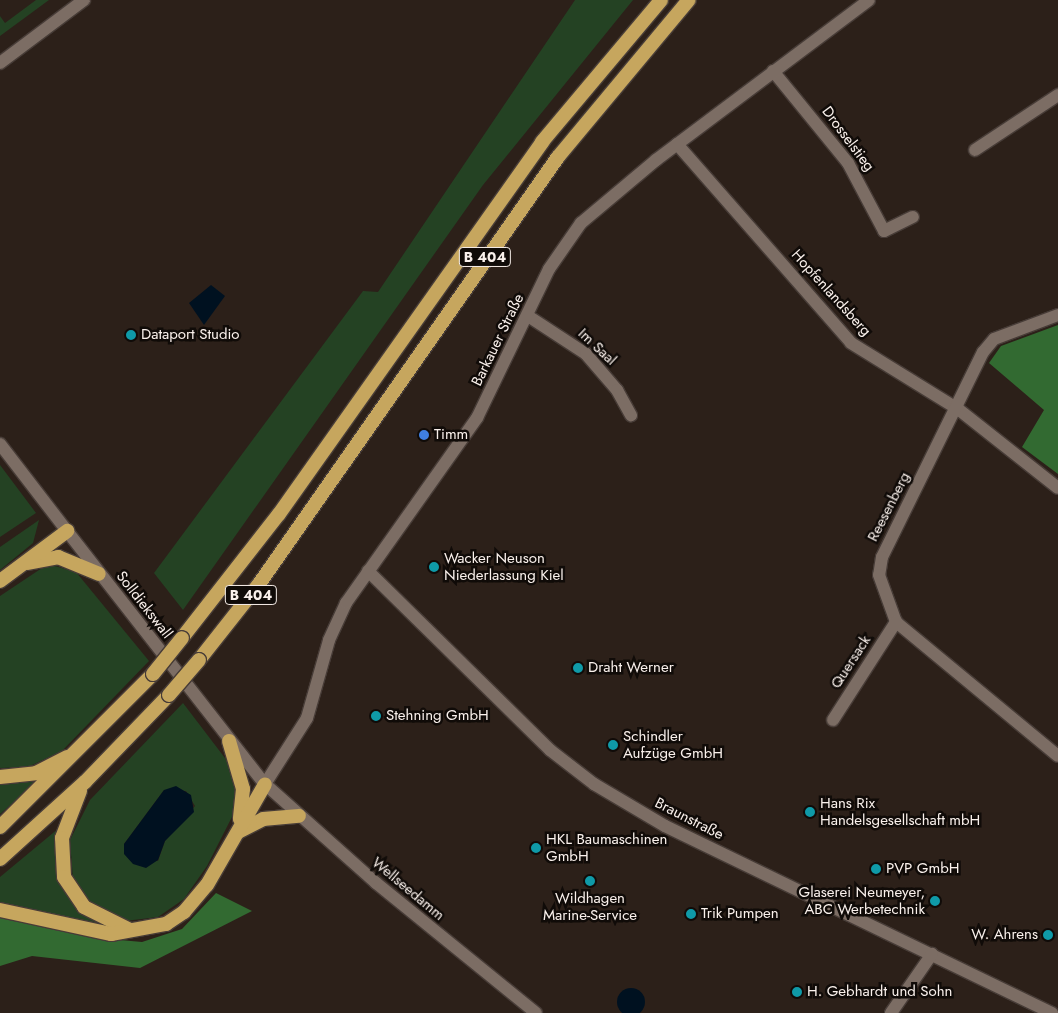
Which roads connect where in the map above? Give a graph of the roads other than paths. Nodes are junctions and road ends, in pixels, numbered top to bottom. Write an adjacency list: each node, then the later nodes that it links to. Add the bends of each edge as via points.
1 (84, 0): 5 (street)
2 (660, 0): 24 (highway, B 404, bridge, via 542,142 279,514 153,674)
3 (688, 0): 28 (highway, B 404, bridge, via 552,165 258,584 169,695)
4 (869, 0): 6 (street, Barkauer Straße)
5 (0, 63)
6 (773, 71): 8 (street, Barkauer Straße); 10 (street, Drosselstieg, via 853,171 884,231)
7 (1058, 95): 9 (street)
8 (677, 144): 12 (street, Barkauer Straße, via 581,223 549,269); 13 (street, Hopfenlandsberg, via 850,343)
9 (975, 150)
10 (913, 217)
11 (1058, 315): 13 (street, Reesenberg, via 994,339)
12 (528, 316): 14 (street, Im Saal, via 586,354 617,390); 19 (street, Barkauer Straße, via 477,418)
13 (958, 409): 16 (street, Hopfenlandsberg); 22 (street, Reesenberg, via 882,557 879,575)
14 (631, 415)
15 (0, 444): 17 (street, Solldiekswall)
16 (1058, 488)
17 (67, 530): 18 (highway); 20 (street, Solldiekswall)
18 (22, 565): 20 (highway, via 58,557); 21 (highway)
19 (368, 570): 29 (street, Barkauer Straße, via 333,629 303,727); 36 (street, Braunstraße, via 550,750 594,784 665,826)
20 (99, 574): 25 (street, Solldiekswall)
21 (0, 581)
22 (896, 622): 23 (street, Quersack); 26 (street)
23 (833, 720)
24 (96, 735): 27 (highway, via 47,768); 31 (highway, B 404)
25 (229, 741): 29 (street, Solldiekswall); 32 (highway, via 243,789)
26 (1058, 756)
27 (0, 776)
28 (85, 782): 33 (highway, B 404); 35 (highway, via 62,838 64,877 76,899 92,914)
29 (265, 784): 30 (street, Wellseedamm); 32 (highway)
30 (298, 816): 32 (highway, via 263,819); 37 (street, Wellseedamm)
31 (0, 827)
32 (237, 832): 35 (highway, via 207,885 184,912 166,924)
33 (0, 859)
34 (0, 910): 35 (highway, via 30,913 100,932)
35 (138, 932)
36 (932, 954): 38 (street); 39 (street, Braunstraße)
37 (536, 1013)
38 (891, 1013)
39 (1052, 1013)

